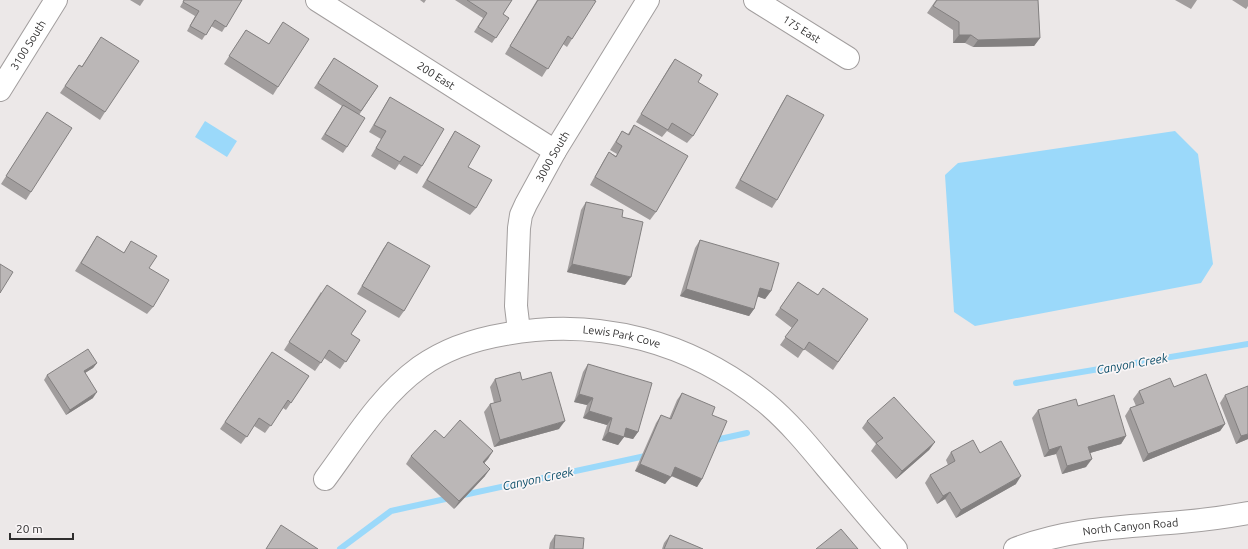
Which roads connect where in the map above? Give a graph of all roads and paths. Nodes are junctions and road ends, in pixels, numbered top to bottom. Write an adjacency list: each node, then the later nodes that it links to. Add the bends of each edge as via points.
1 (56, 0): 6 (street, 3100 South)
2 (317, 0): 7 (street, 200 East)
3 (648, 0): 7 (street, 3000 South)
4 (756, 0): 5 (street, 175 East)
5 (848, 58)
6 (0, 90)
7 (555, 151): 8 (street, 3000 South, via 521,215 517,298)
8 (519, 331): 9 (street, Lewis Park Cove, via 466,343 421,367 400,383); 11 (street, Lewis Park Cove, via 578,328 624,334 667,347 715,368 759,397 789,424)
9 (325, 479)
10 (1248, 513): 12 (street, North Canyon Road, via 1082,531 1033,542)
11 (896, 549)
12 (1015, 549)

